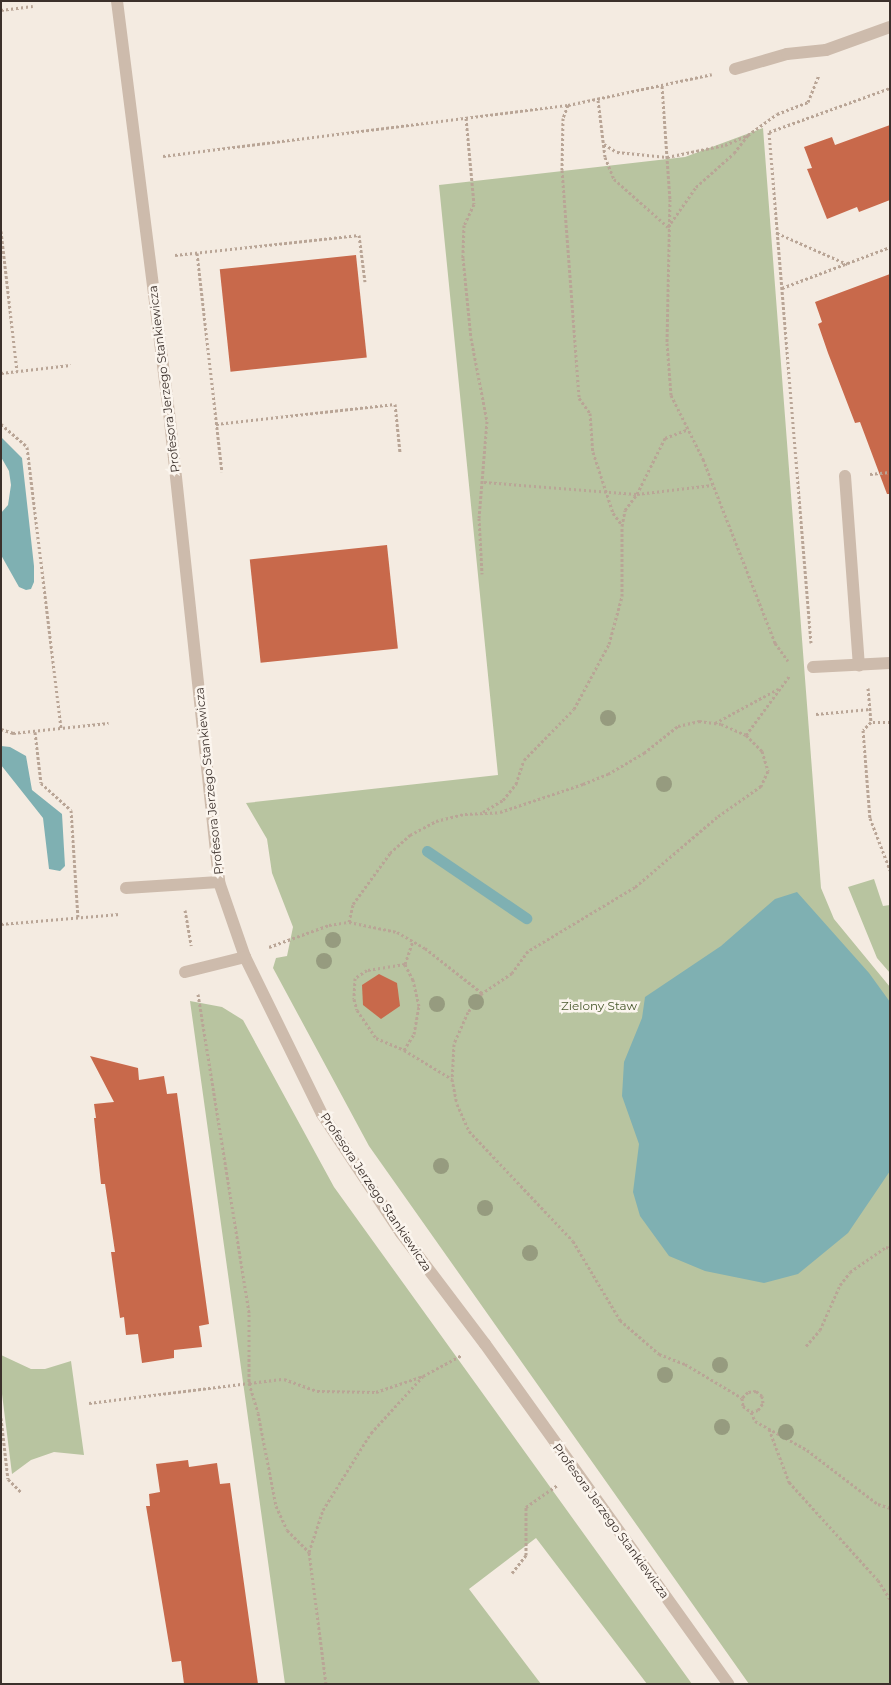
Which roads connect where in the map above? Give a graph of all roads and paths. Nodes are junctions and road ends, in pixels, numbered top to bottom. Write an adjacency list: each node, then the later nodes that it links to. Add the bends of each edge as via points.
1 (117, 1): 15 (street, Profesora Jerzego Stankiewicza)
2 (33, 6): 3 (path)
3 (1, 10)
4 (890, 27): 5 (street)
5 (826, 50): 6 (street, via 787,54); 12 (path, via 808,102 777,114)
6 (735, 69): 7 (path)
7 (662, 86): 9 (path); 14 (path)
8 (890, 88): 18 (path, via 769,132)
9 (598, 100): 10 (path); 13 (path)
10 (568, 105): 11 (path); 38 (path, via 563,118 562,170 579,398 590,413 593,452)
11 (466, 118): 15 (path); 36 (path, via 474,204 464,225 463,258 471,338 487,422)
12 (748, 135): 14 (path, via 725,145); 16 (path, via 734,154 696,187)
13 (604, 144): 14 (path, via 617,152); 16 (path, via 614,179)
14 (667, 157): 16 (path)
15 (137, 159): 60 (street, Profesora Jerzego Stankiewicza, via 170,421)
16 (668, 227): 30 (path, via 667,372 671,396)
17 (1, 232): 26 (path)
18 (777, 232): 22 (path); 24 (path)
19 (890, 247): 22 (path)
20 (197, 253): 21 (path); 23 (path, via 359,235); 29 (path)
21 (187, 254)
22 (847, 264): 24 (path)
23 (365, 282)
24 (782, 288): 45 (path)
25 (71, 365): 26 (path)
26 (17, 371): 27 (path)
27 (1, 373)
28 (1, 424): 55 (path, via 27,447)
29 (216, 424): 31 (path, via 395,404); 32 (path)
30 (688, 429): 37 (path); 39 (path, via 666,438)
31 (400, 452)
32 (222, 472)
33 (890, 472): 34 (path)
34 (875, 474)
35 (845, 476): 44 (street)
36 (484, 482): 38 (path); 41 (path, via 479,518)
37 (712, 485): 39 (path); 43 (path, via 744,557 775,643)
38 (605, 492): 39 (path); 40 (path)
39 (637, 494): 40 (path, via 625,510)
40 (622, 526): 58 (path, via 622,596 609,644 574,710 524,760 516,784 503,800)
41 (482, 574)
42 (890, 663): 44 (street)
43 (794, 665)
44 (863, 665): 45 (street); 48 (path)
45 (813, 667)
46 (792, 673): 47 (path)
47 (779, 688): 53 (path); 57 (path)
48 (870, 709): 49 (path); 50 (path)
49 (816, 714)
50 (871, 722): 51 (path); 59 (path, via 863,730 870,818)
51 (890, 722)
52 (108, 723): 55 (path)
53 (714, 723): 57 (path); 58 (path, via 699,721 678,726 644,753 608,774 500,812)
54 (1, 729): 56 (path, via 12,733)
55 (60, 729): 56 (path)
56 (35, 732): 65 (path, via 41,783 71,810)
57 (746, 735): 72 (path, via 762,751 768,771 761,786 717,817 635,887 528,951 512,973)
58 (483, 812): 66 (path, via 436,821 410,835 390,853 367,882 353,904)
59 (890, 870)
60 (220, 882): 61 (street); 69 (street, Profesora Jerzego Stankiewicza)
61 (126, 888)
62 (184, 908): 63 (path)
63 (177, 909)
64 (127, 913): 65 (path)
65 (78, 917): 67 (path)
66 (349, 922): 68 (path, via 398,932); 69 (path, via 329,925)
67 (1, 924)
68 (413, 941): 70 (path); 72 (path)
69 (245, 957): 71 (street); 77 (street, Profesora Jerzego Stankiewicza, via 322,1114 401,1233)
70 (405, 964): 74 (path, via 413,980 419,1006 414,1034); 74 (path, via 367,970 355,978 354,999 357,1010 376,1038)
71 (186, 972)
72 (482, 993): 75 (path, via 468,1012 454,1044)
73 (198, 994): 80 (path, via 249,1314)
74 (404, 1050): 75 (path)
75 (452, 1079): 81 (path, via 457,1104 469,1131 573,1241 620,1320 659,1354 686,1364)
76 (890, 1248): 78 (path, via 886,1247 850,1272 840,1285 820,1330)
77 (485, 1344): 79 (path); 93 (street, Profesora Jerzego Stankiewicza)
78 (806, 1346)
79 (422, 1376): 80 (path, via 376,1392 317,1391 284,1379); 89 (path, via 371,1433 323,1510)
80 (249, 1384): 82 (path); 89 (path, via 258,1413 276,1506 287,1530)
81 (742, 1398): 83 (path, via 743,1406); 83 (path, via 748,1392 756,1391 762,1396 763,1403 758,1410)
82 (89, 1403)
83 (751, 1412): 85 (path, via 755,1421)
84 (1, 1418): 87 (path, via 8,1479)
85 (769, 1429): 88 (path, via 807,1450 878,1504); 91 (path, via 789,1482 878,1580)
86 (557, 1485): 90 (path, via 526,1507 526,1555)
87 (21, 1492)
88 (890, 1508)
89 (309, 1552): 92 (path)
90 (512, 1573)
91 (890, 1599)
92 (326, 1684)
93 (728, 1684)

